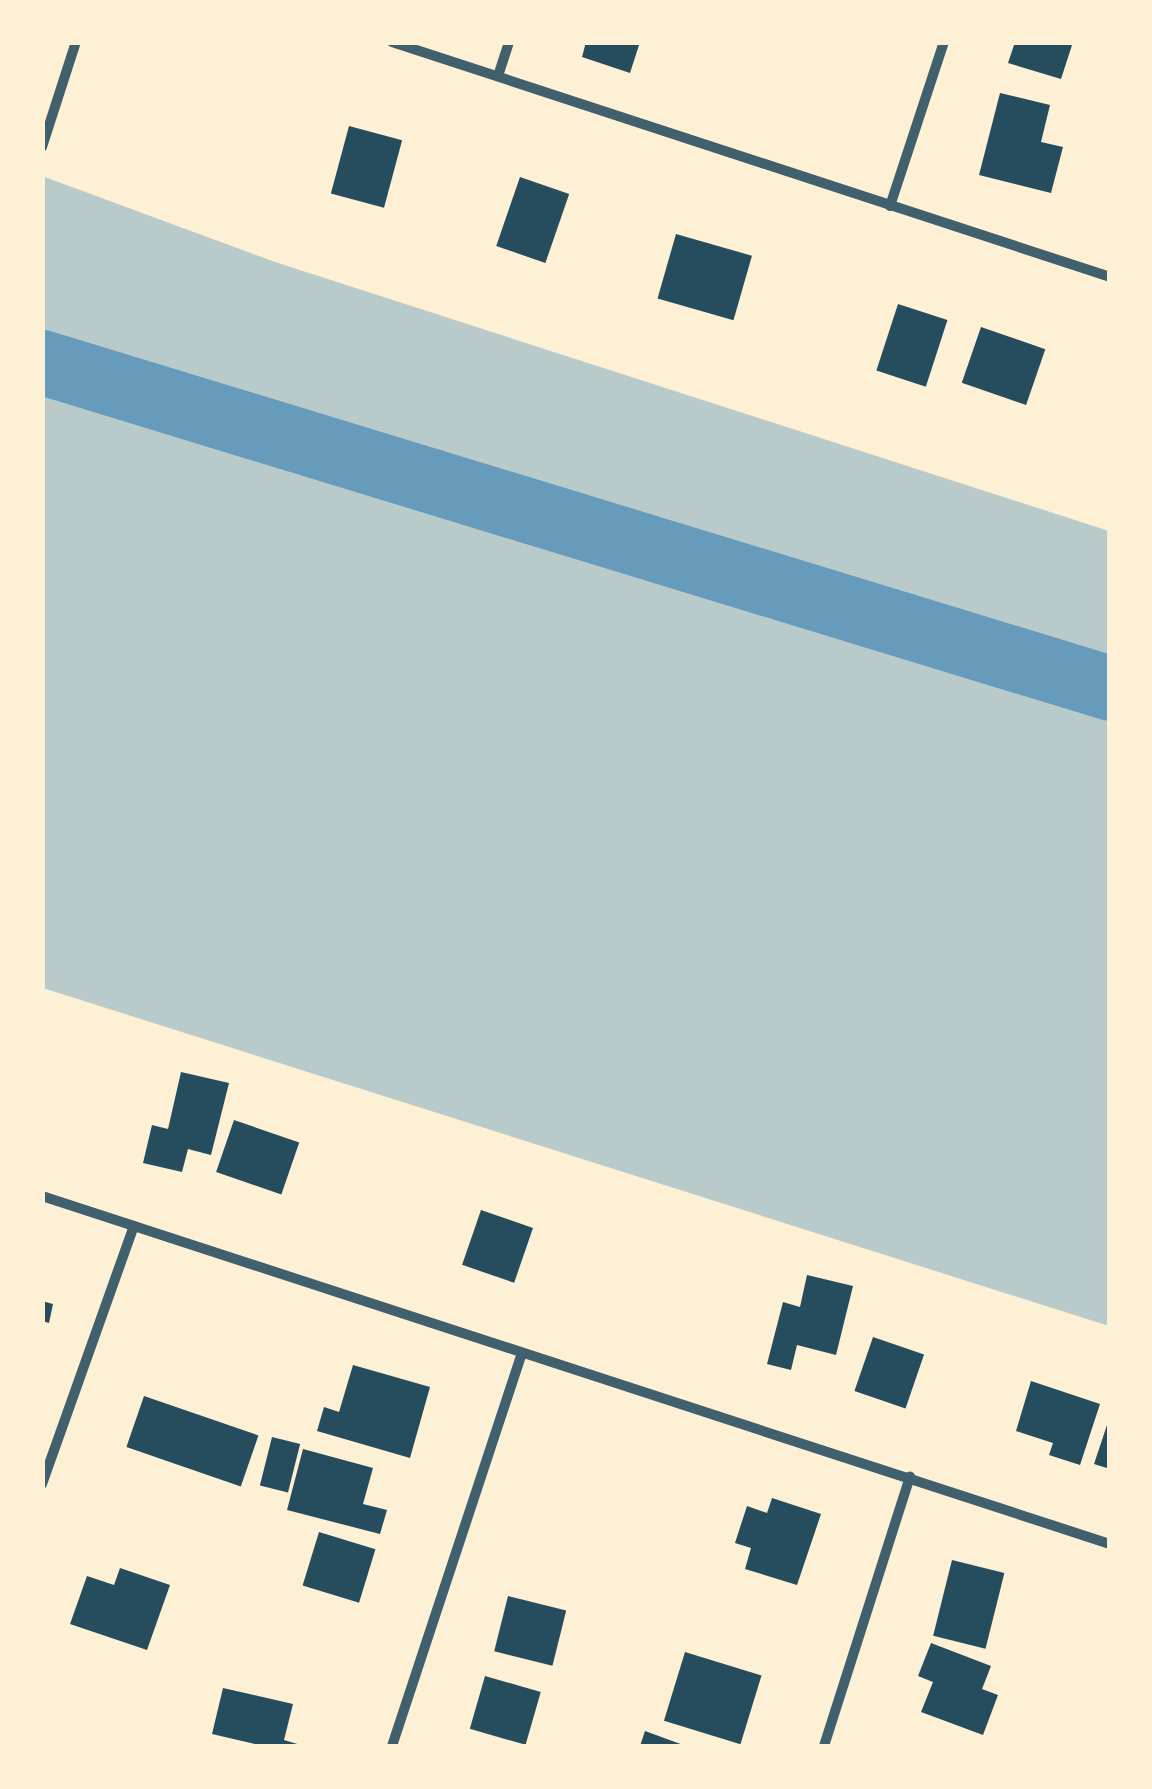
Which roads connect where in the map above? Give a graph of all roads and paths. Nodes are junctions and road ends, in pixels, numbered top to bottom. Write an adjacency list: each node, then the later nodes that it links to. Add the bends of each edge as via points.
1 (76, 42): 6 (street)
2 (392, 42): 5 (street)
3 (508, 42): 5 (street)
4 (944, 42): 7 (street)
5 (498, 76): 7 (street)
6 (42, 147)
7 (890, 206): 8 (street)
8 (1110, 277)
9 (42, 1196): 10 (street)
10 (134, 1226): 11 (street); 13 (street)
11 (522, 1353): 12 (street); 15 (street)
12 (910, 1476): 14 (street); 16 (street)
13 (42, 1484)
14 (1110, 1544)
15 (392, 1746)
16 (824, 1746)

